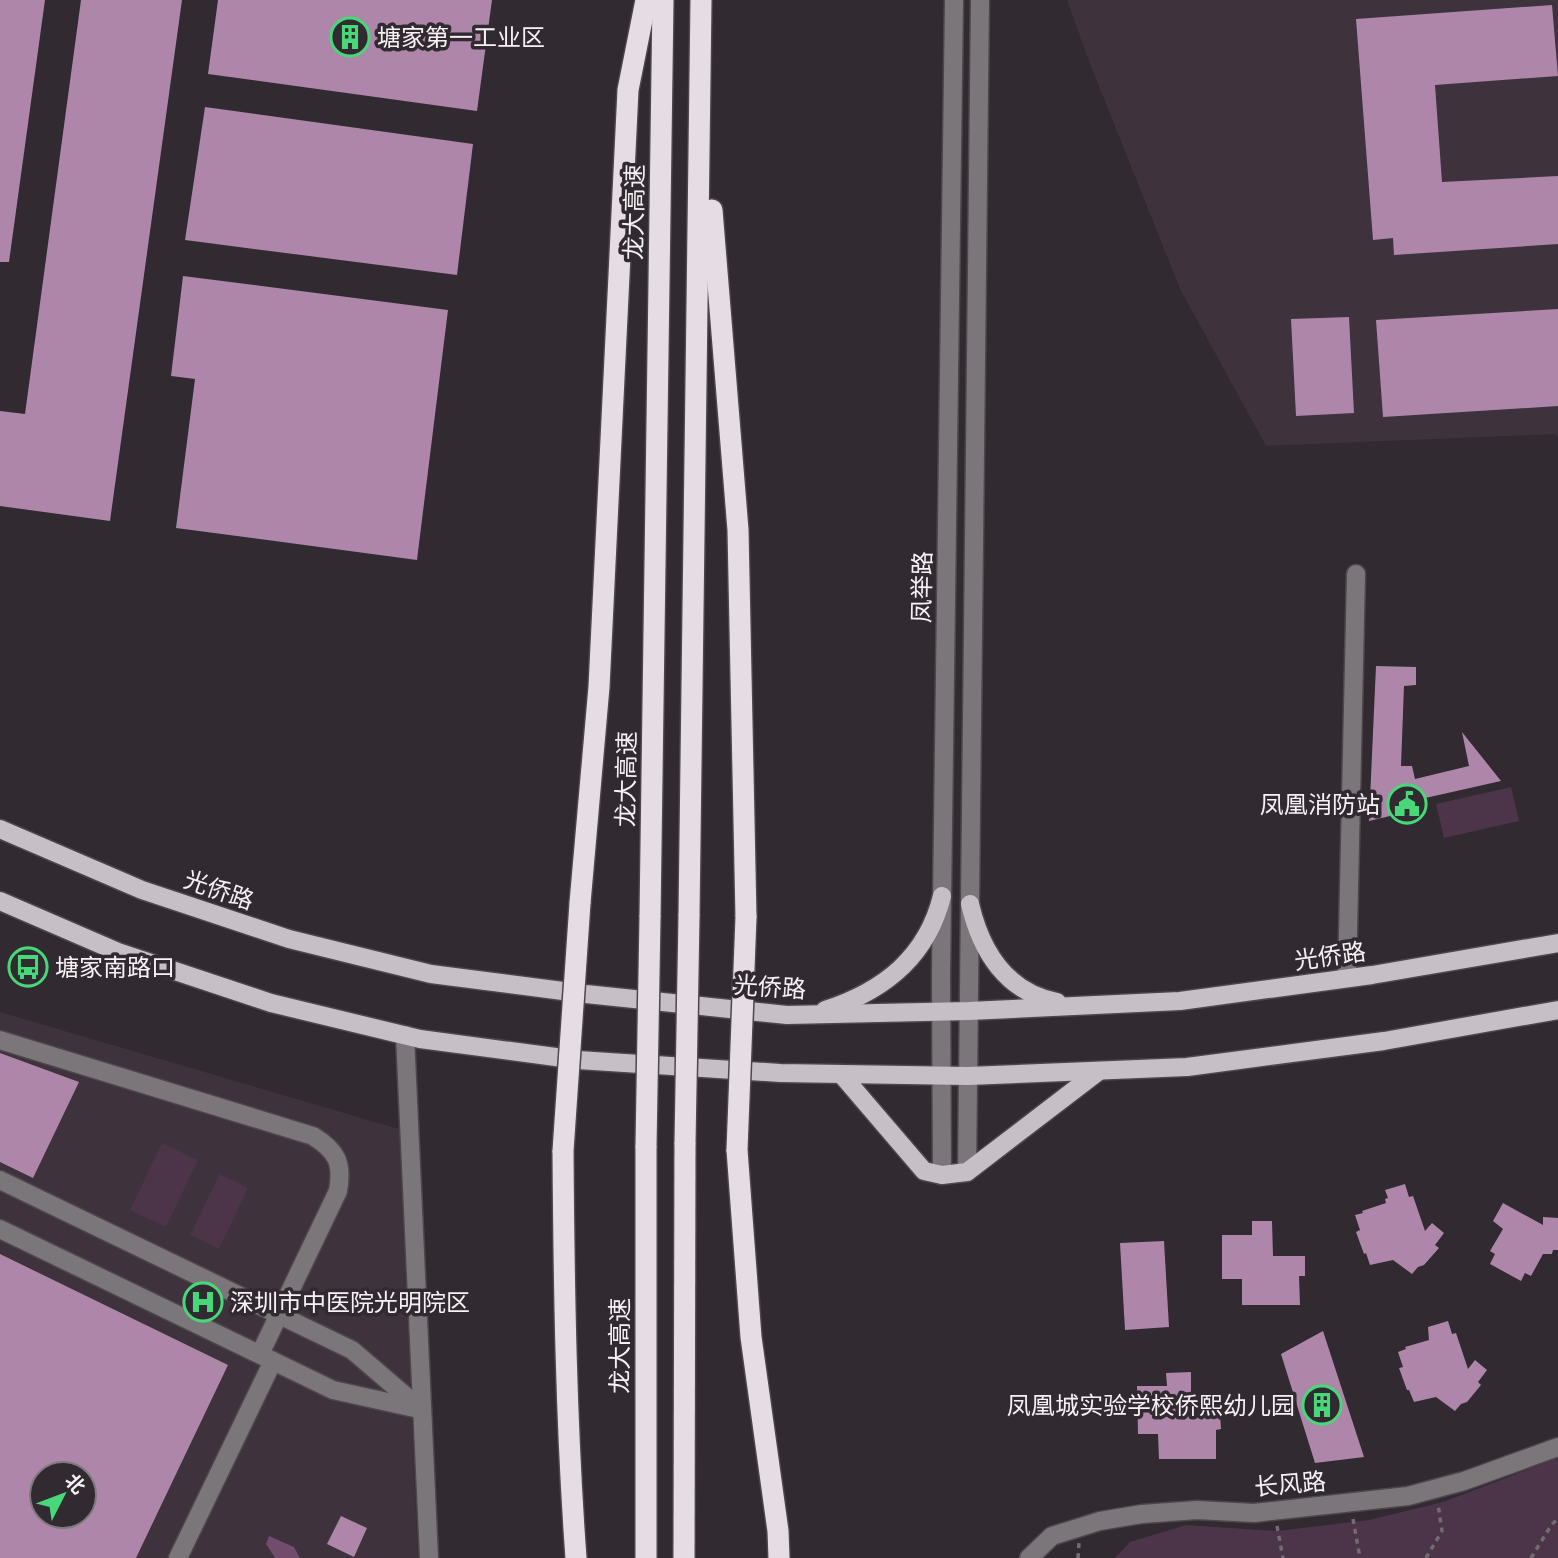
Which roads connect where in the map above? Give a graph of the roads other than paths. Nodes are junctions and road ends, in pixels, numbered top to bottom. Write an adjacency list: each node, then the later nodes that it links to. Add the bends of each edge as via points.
1 (646, 0): 34 (highway, bridge, via 628,90 599,687 564,1152 564,1319)
2 (663, 0): 35 (highway, 龙大高速, bridge, via 646,1146)
3 (954, 0): 8 (street, 凤举路)
4 (980, 0): 10 (street, 凤举路)
5 (701, 6): 36 (highway, bridge, via 685,1143); 37 (highway, bridge, via 713,239 738,530 746,918 737,1150 751,1337)
6 (1356, 574): 12 (street)
7 (0, 830): 17 (main road, 光侨路, via 142,890 289,939 432,974)
8 (942, 896): 15 (street, 凤举路); 17 (main road, via 922,944 897,971 851,1000)
9 (0, 901): 18 (main road, via 118,952 271,1003)
10 (970, 904): 13 (main road, via 981,940 1004,976 1032,994); 16 (street, 凤举路)
11 (1558, 943): 12 (main road, 光侨路)
12 (1347, 978): 13 (main road, 光侨路, via 1180,1001)
13 (1074, 1006): 16 (main road, 光侨路)
14 (1558, 1010): 20 (main road, via 1279,1055 1187,1067)
15 (941, 1011): 16 (main road, 光侨路); 17 (main road, 光侨路); 22 (street, 凤举路)
16 (969, 1011): 23 (street, 凤举路)
17 (803, 1014)
18 (405, 1035): 21 (main road, via 578,1060); 30 (street)
19 (0, 1040): 28 (street, via 313,1136 327,1145 337,1158 338,1191)
20 (1099, 1070): 23 (main road); 24 (main road)
21 (841, 1074): 22 (main road); 25 (main road, via 924,1171)
22 (942, 1076): 23 (main road); 25 (street, 凤举路)
23 (968, 1076): 24 (street, 凤举路)
24 (967, 1172): 25 (main road)
25 (942, 1175)
26 (0, 1180): 28 (street)
27 (0, 1229): 29 (street)
28 (279, 1315): 29 (street); 30 (street, via 352,1350)
29 (266, 1357): 30 (street, via 332,1390); 32 (street)
30 (422, 1410): 33 (street)
31 (1558, 1447): 38 (street, 长风路, via 1408,1496 1274,1511 1155,1513 1100,1521 1052,1536)
32 (178, 1558)
33 (429, 1558)
34 (576, 1558)
35 (646, 1558)
36 (684, 1558)
37 (779, 1558)
38 (1029, 1558)

